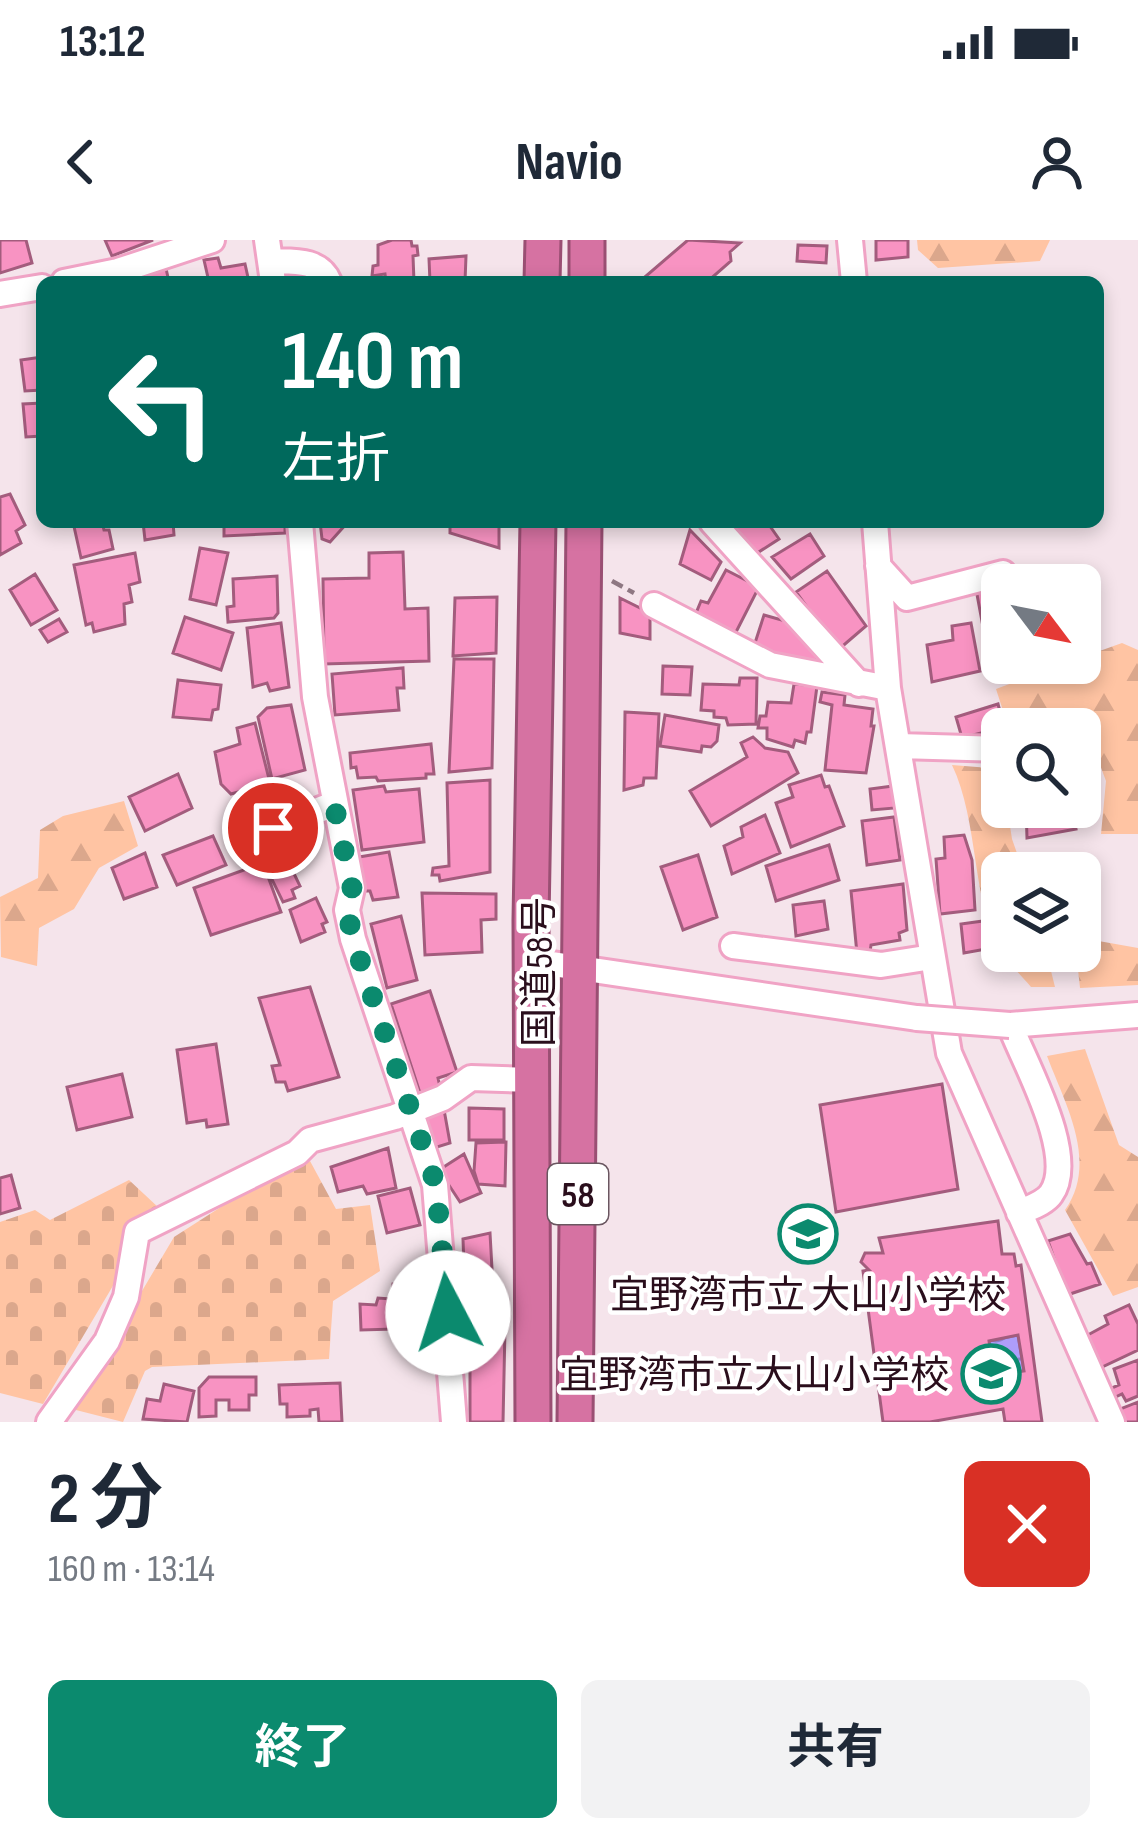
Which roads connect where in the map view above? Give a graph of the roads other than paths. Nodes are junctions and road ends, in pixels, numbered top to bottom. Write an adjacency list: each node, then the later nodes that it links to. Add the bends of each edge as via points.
1 (212, 240): 6 (street)
2 (543, 240): 8 (highway)
3 (587, 240): 9 (highway)
4 (850, 240): 10 (street)
5 (270, 261): 7 (street, via 313,264)
6 (119, 276)
7 (327, 276)
8 (542, 276)
9 (587, 276)
10 (853, 276)
11 (36, 287): 12 (street)
12 (0, 294)
13 (301, 528): 25 (street)
14 (538, 528): 29 (highway, 国道58号 / 58)
15 (584, 528): 30 (highway, 国道58号 / 58)
16 (717, 528): 21 (street)
17 (875, 528): 18 (street)
18 (878, 566): 19 (street, via 907,598); 22 (street)
19 (981, 579)
20 (654, 605): 21 (street, via 770,665)
21 (859, 684): 22 (street)
22 (888, 688): 23 (street)
23 (899, 746): 24 (street); 28 (street)
24 (981, 748)
25 (334, 804): 26 (street); 34 (street, via 352,888 353,939)
26 (243, 833)
27 (734, 946): 28 (street, via 881,965)
28 (932, 958): 35 (street, via 949,1053)
29 (532, 961): 30 (street); 33 (highway, 国道58号 / 58)
30 (580, 967): 32 (street, bridge); 39 (highway, 国道58号 / 58)
31 (1138, 1015): 32 (street)
32 (1010, 1025): 35 (street, via 1059,1148 1050,1197)
33 (532, 1080): 34 (street, via 471,1078); 38 (highway, 国道58号 / 58)
34 (413, 1108): 36 (street, via 310,1140 136,1232 125,1298 107,1340); 37 (street, via 436,1185)
35 (1019, 1213): 40 (street)
36 (49, 1422)
37 (454, 1422)
38 (533, 1422)
39 (575, 1422)
40 (1112, 1422)

